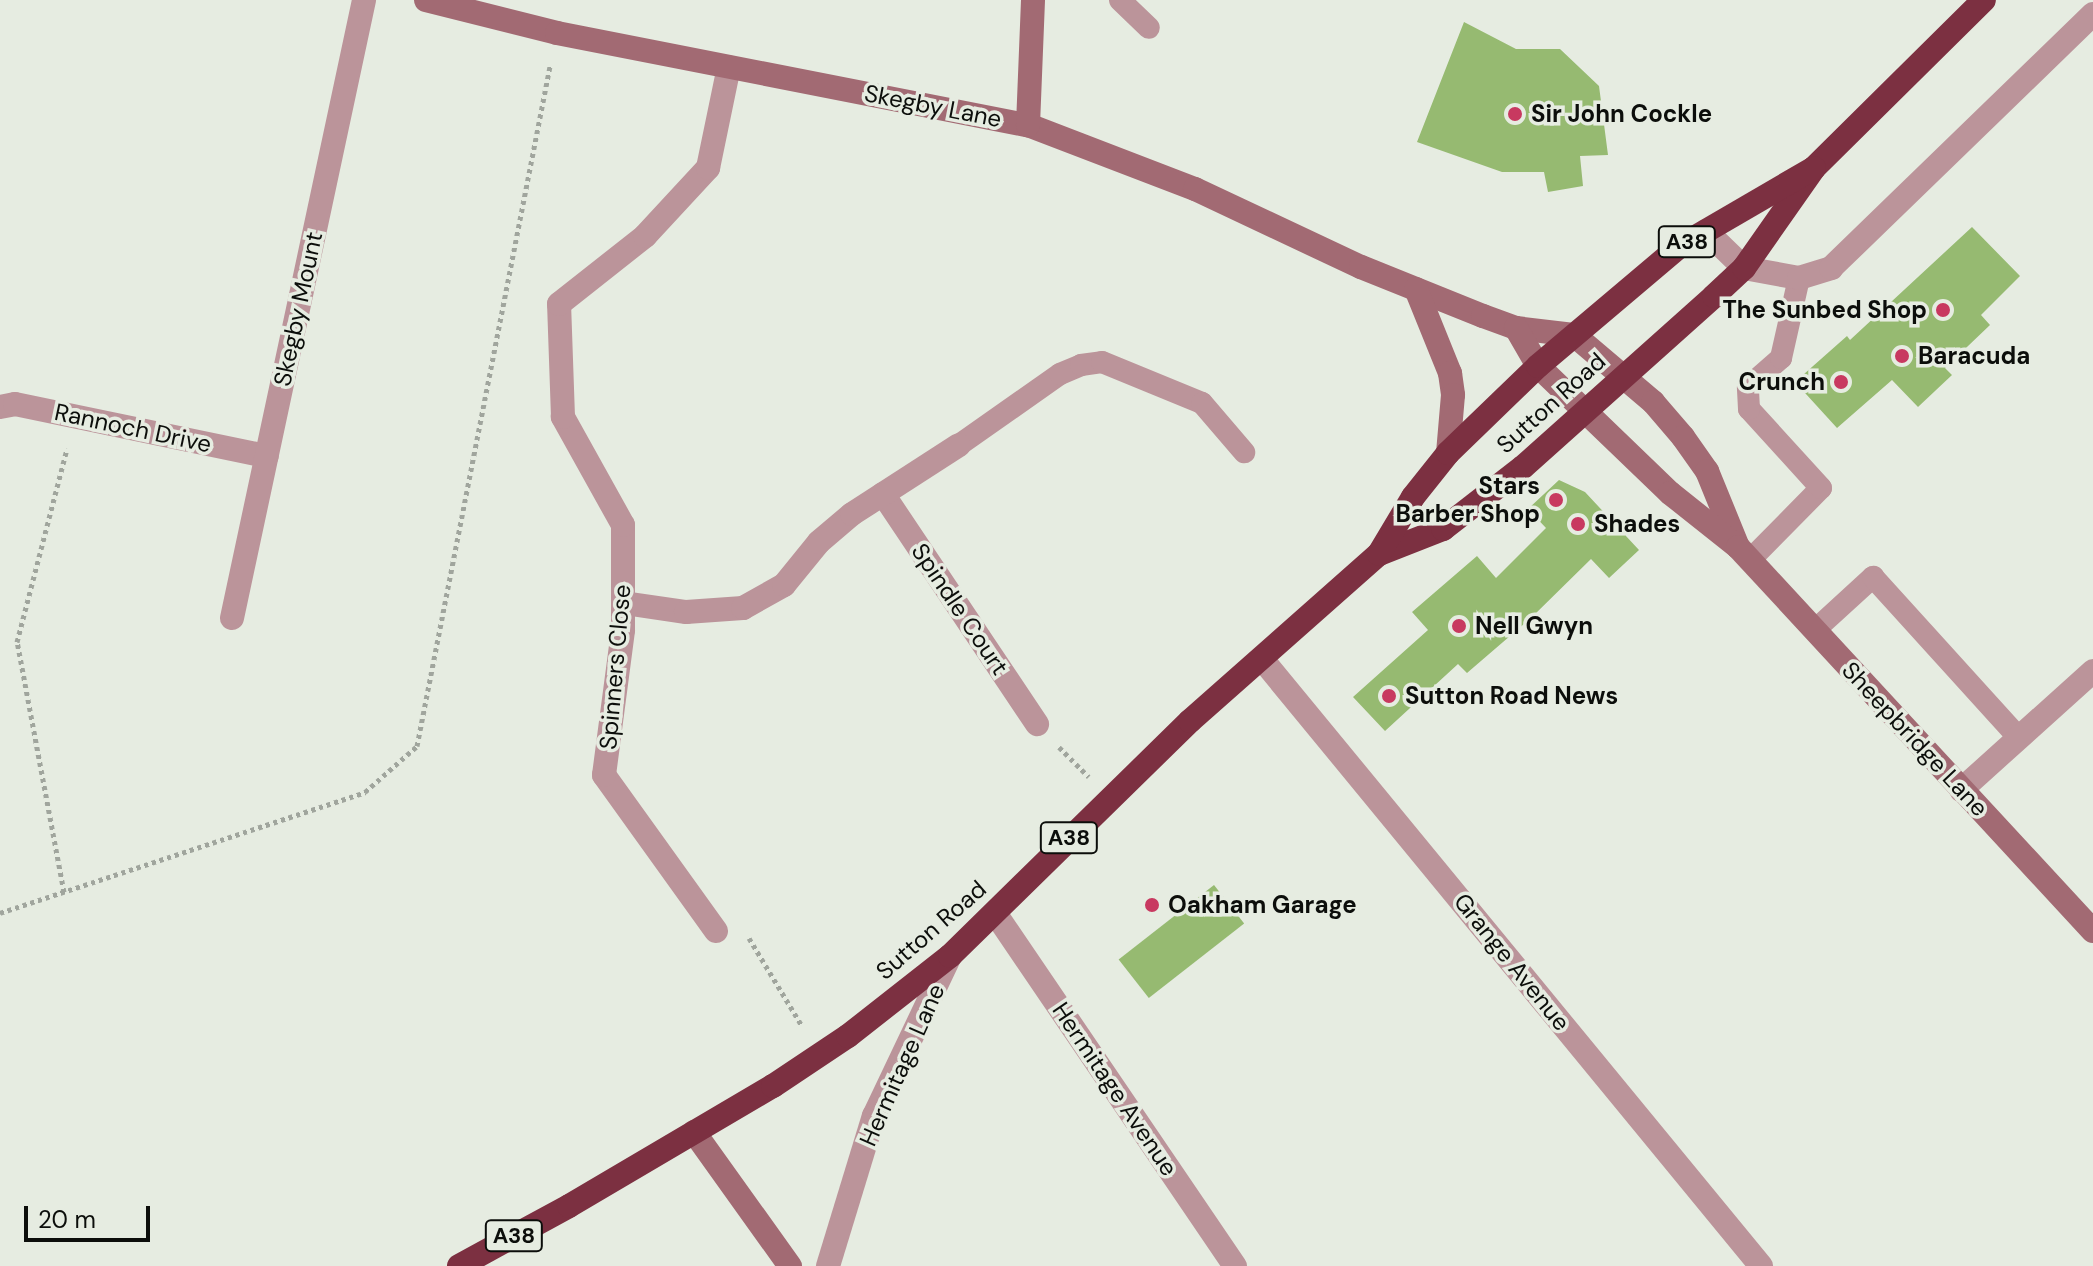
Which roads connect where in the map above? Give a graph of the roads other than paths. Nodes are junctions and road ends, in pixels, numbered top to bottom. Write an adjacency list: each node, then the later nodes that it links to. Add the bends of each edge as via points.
1 (364, 0): 24 (street, Skegby Mount)
2 (426, 0): 8 (main road, Skegby Lane)
3 (1033, 0): 9 (main road)
4 (1120, 0): 7 (lane)
5 (1984, 0): 10 (highway, Sutton Road / A38)
6 (2093, 14): 13 (street, via 1831,268)
7 (1149, 28)
8 (729, 67): 9 (main road, Skegby Lane); 28 (street, Spinners Close, via 708,168 645,236 559,304 563,417 623,525)
9 (1028, 125): 14 (main road, Skegby Lane, via 1195,189)
10 (1814, 168): 11 (highway, Sutton Road / A38); 12 (highway, Sutton Road / A38)
11 (1706, 231): 12 (street); 16 (highway, Sutton Road / A38, via 1680,246)
12 (1744, 268): 13 (street); 18 (highway, Sutton Road / A38)
13 (1799, 278): 26 (lane, via 1781,358 1748,387 1749,409 1821,488)
14 (1416, 289): 15 (main road, Skegby Lane); 23 (main road, via 1450,373)
15 (1516, 328): 16 (main road, Skegby Lane); 17 (main road)
16 (1574, 335): 17 (highway, Sutton Road / A38); 18 (main road, Sheepbridge Lane)
17 (1538, 366): 20 (main road, Sheepbridge Lane); 23 (highway, Sutton Road / A38)
18 (1624, 375): 20 (highway, Sutton Road / A38); 26 (main road, Sheepbridge Lane, via 1653,402 1707,471)
19 (0, 407): 24 (street, Rannoch Drive, via 15,404)
20 (1584, 412): 26 (main road, Sheepbridge Lane); 27 (highway, Sutton Road / A38, via 1443,529)
21 (959, 445): 22 (lane, via 1060,374 1102,362 1202,403); 25 (street)
22 (1244, 452)
23 (1448, 453): 27 (highway, Sutton Road / A38, via 1413,497)
24 (267, 456): 29 (street, Skegby Mount)
25 (883, 494): 28 (street, via 819,542 784,585 743,608 686,612); 33 (street, Spindle Court)
26 (1744, 553): 30 (main road, Sheepbridge Lane)
27 (1379, 554): 31 (highway, Sutton Road / A38)
28 (624, 603): 37 (street, Spinners Close, via 604,775)
29 (232, 618)
30 (1815, 630): 34 (lane, via 1873,577); 35 (main road, Sheepbridge Lane)
31 (1262, 659): 36 (highway, Sutton Road / A38, via 1109,797); 45 (street, Grange Avenue)
32 (2093, 671): 34 (street)
33 (1037, 724)
34 (2019, 738): 35 (street)
35 (1961, 790): 38 (main road, Sheepbridge Lane)
36 (995, 913): 39 (highway, Sutton Road / A38); 44 (street, Hermitage Avenue)
37 (716, 931)
38 (2093, 931)
39 (950, 956): 40 (highway, Sutton Road / A38, via 848,1036); 43 (street, Hermitage Lane, via 874,1116)
40 (694, 1132): 41 (highway, Sutton Road / A38); 42 (main road)
41 (459, 1266)
42 (790, 1266)
43 (828, 1266)
44 (1235, 1266)
45 (1761, 1266)

